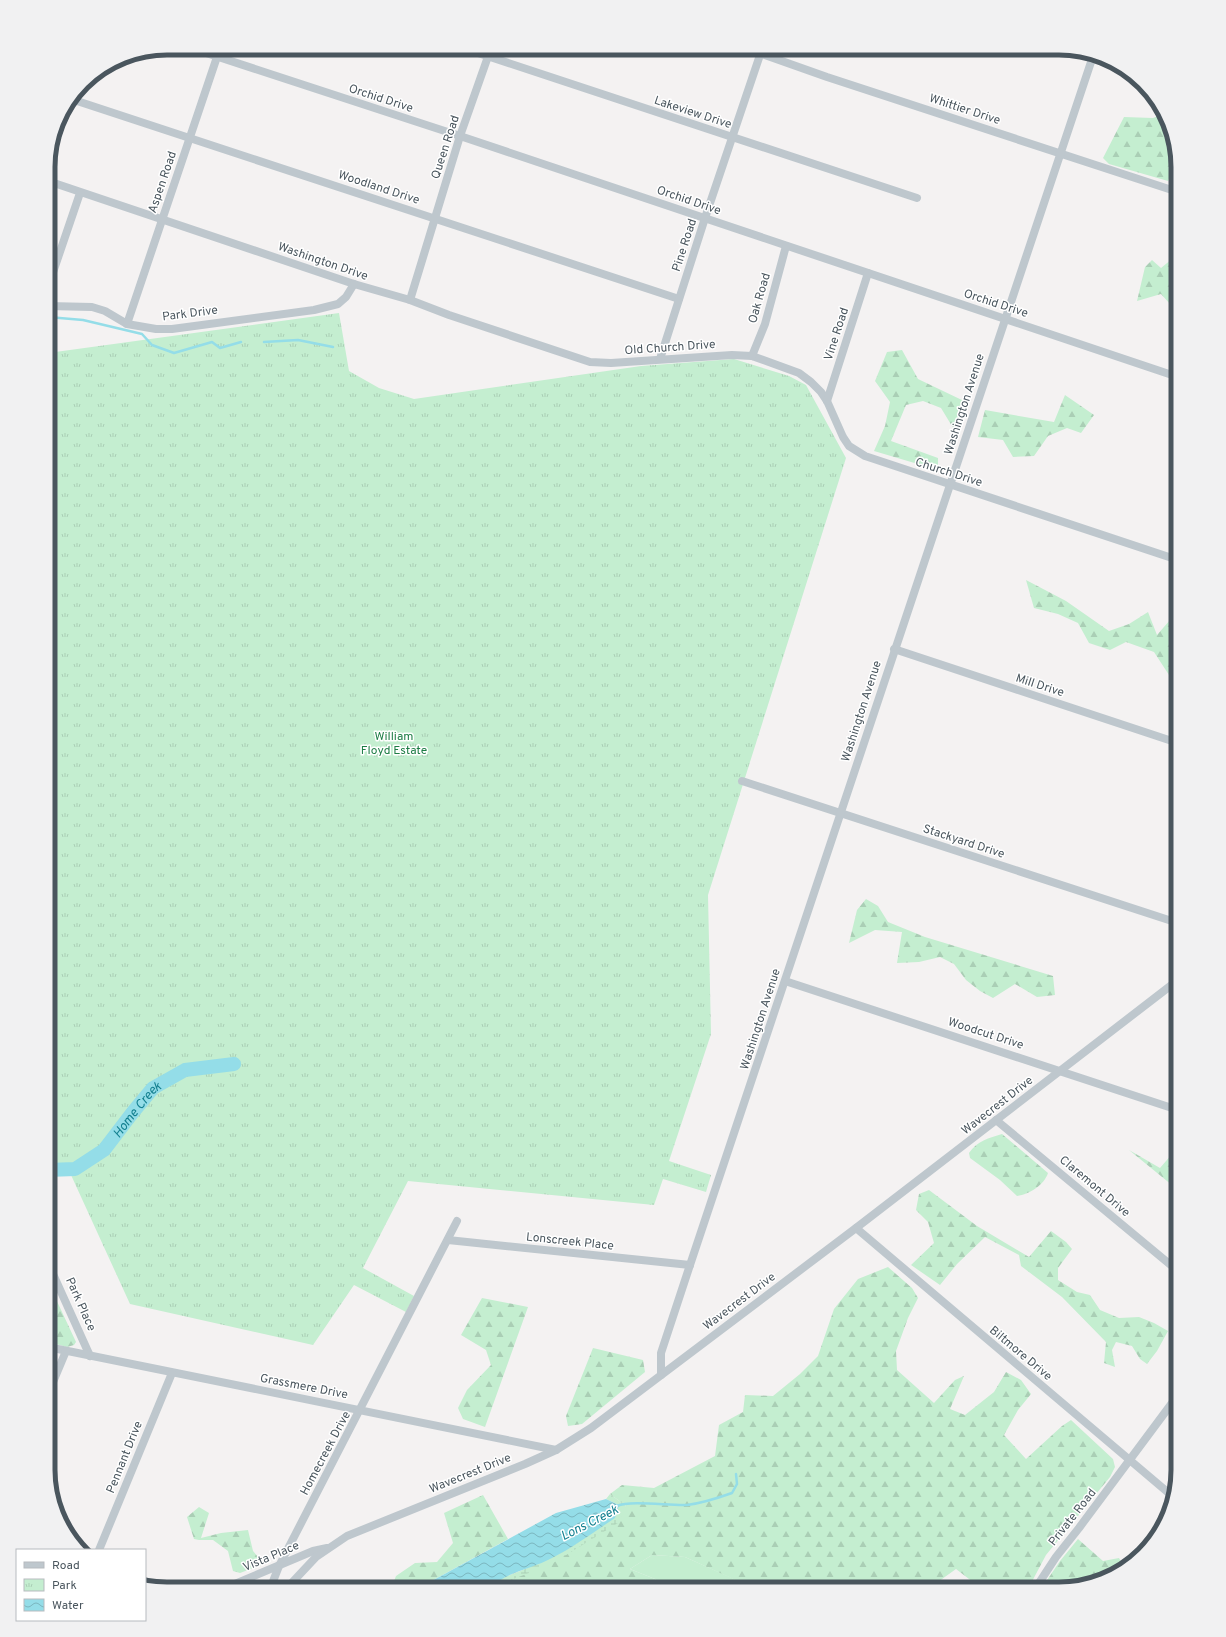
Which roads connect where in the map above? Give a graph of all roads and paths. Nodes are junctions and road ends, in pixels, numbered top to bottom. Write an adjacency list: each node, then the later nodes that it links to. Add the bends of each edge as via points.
1 (214, 55): 5 (street, Orchid Drive)
2 (482, 55): 6 (street, Lakeview Drive)
3 (760, 55): 11 (street, Pine Road)
4 (771, 55): 12 (street, Whittier Drive, via 827,77)
5 (217, 56): 9 (street, Orchid Drive); 10 (street, Aspen Road)
6 (488, 57): 9 (street, Queen Road); 11 (street, Lakeview Drive)
7 (1092, 60): 12 (street, Washington Avenue)
8 (77, 101): 10 (street, Woodland Drive)
9 (460, 136): 18 (street, Queen Road); 19 (street, Orchid Drive)
10 (189, 138): 17 (street, Aspen Road); 18 (street, Woodland Drive)
11 (732, 138): 16 (street, Lakeview Drive); 19 (street, Pine Road)
12 (1059, 153): 14 (street, Whittier Drive); 27 (street, Washington Avenue)
13 (55, 184): 15 (street, Washington Drive)
14 (1171, 190)
15 (80, 193): 17 (street, Washington Drive); 21 (street)
16 (917, 198)
17 (162, 218): 23 (street, Washington Drive); 28 (street, Aspen Road)
18 (434, 218): 24 (street, Woodland Drive); 25 (street, Queen Road)
19 (705, 218): 20 (street, Orchid Drive); 24 (street, Pine Road)
20 (786, 246): 22 (street, Orchid Drive); 29 (street, Oak Road, via 765,324)
21 (55, 266)
22 (868, 273): 27 (street, Orchid Drive); 33 (street, Vine Road)
23 (354, 284): 25 (street, Washington Drive); 28 (street, Park Drive, via 346,298 338,304 314,310 172,329)
24 (679, 299): 30 (street, Pine Road)
25 (410, 300): 31 (street, Washington Drive)
26 (55, 306): 28 (street, Park Drive, via 92,307 105,311)
27 (1005, 319): 32 (street, Orchid Drive); 34 (street, Washington Avenue)
28 (127, 324)
29 (752, 356): 30 (street, Old Church Drive, via 732,354); 33 (street, Church Drive, via 799,373 821,392)
30 (660, 359): 31 (street, Old Church Drive)
31 (590, 362)
32 (1171, 375)
33 (827, 401): 34 (street, Church Drive, via 843,438 858,453)
34 (950, 484): 35 (street, Church Drive); 36 (street, Washington Avenue)
35 (1171, 558)
36 (894, 649): 37 (street, Mill Drive); 39 (street, Washington Avenue)
37 (1171, 741)
38 (742, 781): 39 (street, Stackyard Drive)
39 (841, 813): 40 (street, Stackyard Drive); 41 (street, Washington Avenue)
40 (1171, 922)
41 (785, 980): 43 (street, Woodcut Drive); 49 (street, Washington Avenue)
42 (1171, 985): 43 (street, Wavecrest Drive)
43 (1061, 1070): 44 (street, Woodcut Drive); 45 (street, Wavecrest Drive)
44 (1171, 1108)
45 (996, 1120): 47 (street, Wavecrest Drive); 50 (street, Claremont Drive)
46 (457, 1221): 48 (street, Homecreek Drive)
47 (856, 1228): 56 (street, Wavecrest Drive); 61 (street, Biltmore Drive)
48 (448, 1240): 49 (street, Lonscreek Place); 59 (street, Homecreek Drive)
49 (690, 1265): 56 (street, Washington Avenue, via 661,1353)
50 (1171, 1265)
51 (55, 1278): 54 (street, Park Place)
52 (55, 1349): 53 (street, Grassmere Drive)
53 (66, 1351): 54 (street, Grassmere Drive); 57 (street)
54 (90, 1356): 55 (street, Grassmere Drive)
55 (172, 1373): 59 (street, Grassmere Drive); 64 (street, Pennant Drive)
56 (661, 1375): 60 (street, Wavecrest Drive, via 591,1428)
57 (55, 1377)
58 (1171, 1404): 61 (street, Private Road)
59 (361, 1410): 60 (street, Grassmere Drive); 65 (street, Homecreek Drive)
60 (556, 1450): 63 (street, Wavecrest Drive, via 347,1536)
61 (1130, 1460): 62 (street, Biltmore Drive); 69 (street, Private Road)
62 (1168, 1492)
63 (329, 1548): 65 (street, Vista Place, via 314,1551); 68 (street, Wavecrest Drive, via 316,1557)
64 (99, 1549)
65 (279, 1566): 66 (street, Vista Place); 67 (street, Homecreek Drive)
66 (240, 1582)
67 (273, 1582)
68 (293, 1582)
69 (1040, 1582)

